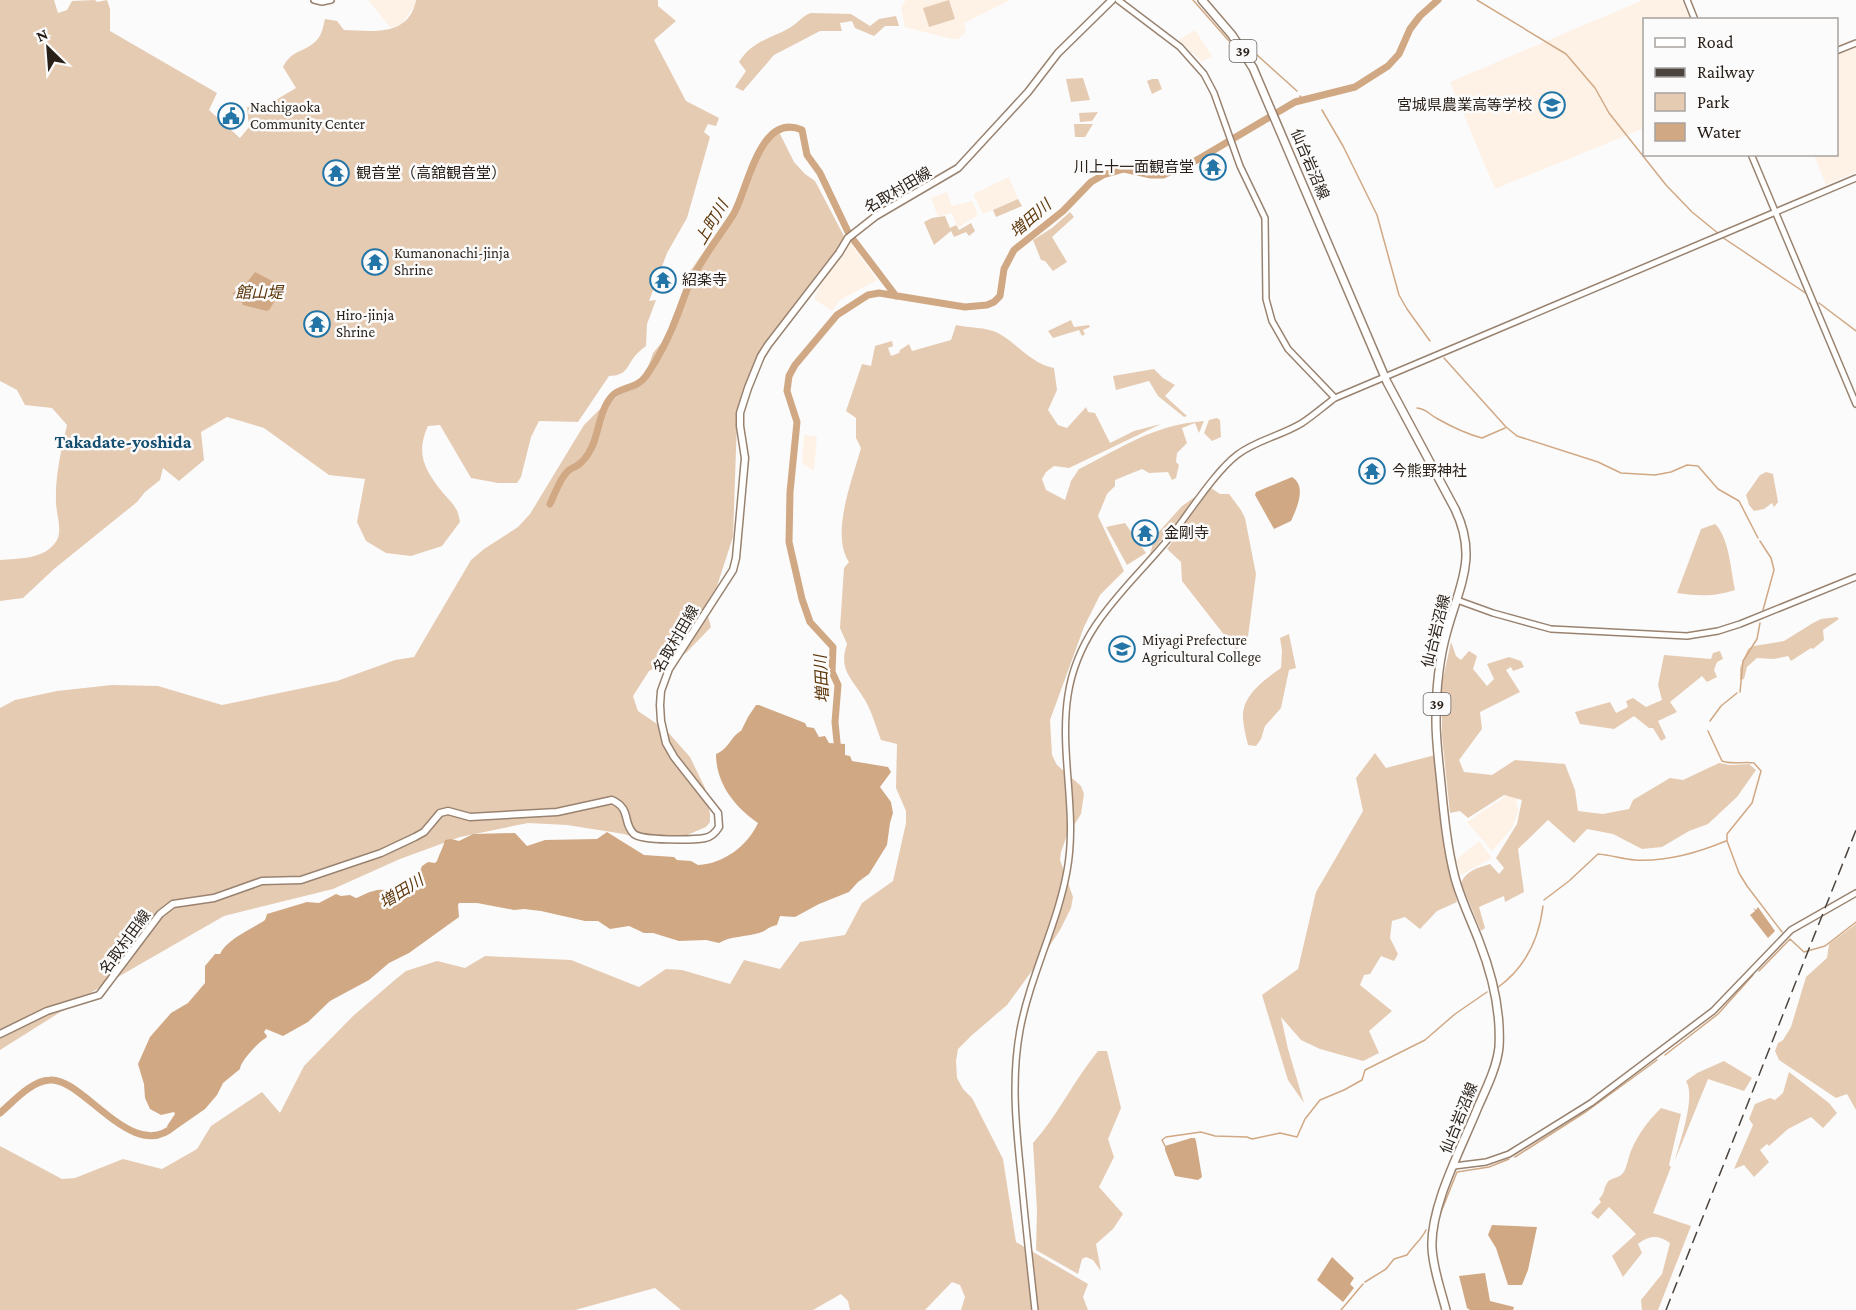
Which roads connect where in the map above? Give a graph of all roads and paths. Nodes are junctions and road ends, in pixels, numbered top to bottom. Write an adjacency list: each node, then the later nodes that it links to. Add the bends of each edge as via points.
1 (314, 0): 2 (street)
2 (331, 0)
3 (1112, 0): 19 (main road, 名取村田線, via 1058,53 1022,100 958,168 876,216 852,235 761,356 740,413 745,458 733,570 669,669 661,691 666,743 718,813 716,832 695,839 635,836 624,809 612,800 557,812 470,817 448,811 440,813 424,832 381,853 301,880 255,883 214,898 173,904 160,914 99,995 47,1011)
4 (1118, 0): 14 (street, via 1180,47 1200,68 1214,93 1264,219 1266,299 1275,329)
5 (1202, 0): 13 (main road, 仙台岩沼線 / 39, via 1253,68)
6 (1687, 0): 7 (street)
7 (1694, 18)
8 (1856, 43): 9 (street)
9 (1838, 50)
10 (1752, 156): 12 (street)
11 (1856, 178): 12 (street)
12 (1776, 212): 13 (street); 15 (street)
13 (1384, 376): 14 (street); 17 (main road, 仙台岩沼線 / 39, via 1464,530 1467,559)
14 (1335, 398): 21 (street, via 1301,423 1258,442 1232,460 1108,606 1088,636 1071,679 1065,723 1072,825 1068,868 1017,1046 1014,1107)
15 (1856, 404)
16 (1856, 577): 17 (street, via 1740,624 1687,636 1551,629)
17 (1457, 600): 20 (main road, 仙台岩沼線 / 39, via 1443,650 1437,701 1444,811 1450,858 1486,961 1500,1030 1491,1076)
18 (1856, 893): 20 (street, via 1791,930 1713,1011 1591,1103 1509,1154)
19 (0, 1034)
20 (1454, 1166): 22 (main road, 仙台岩沼線 / 39, via 1432,1238 1433,1262)
21 (1035, 1310)
22 (1446, 1310)

